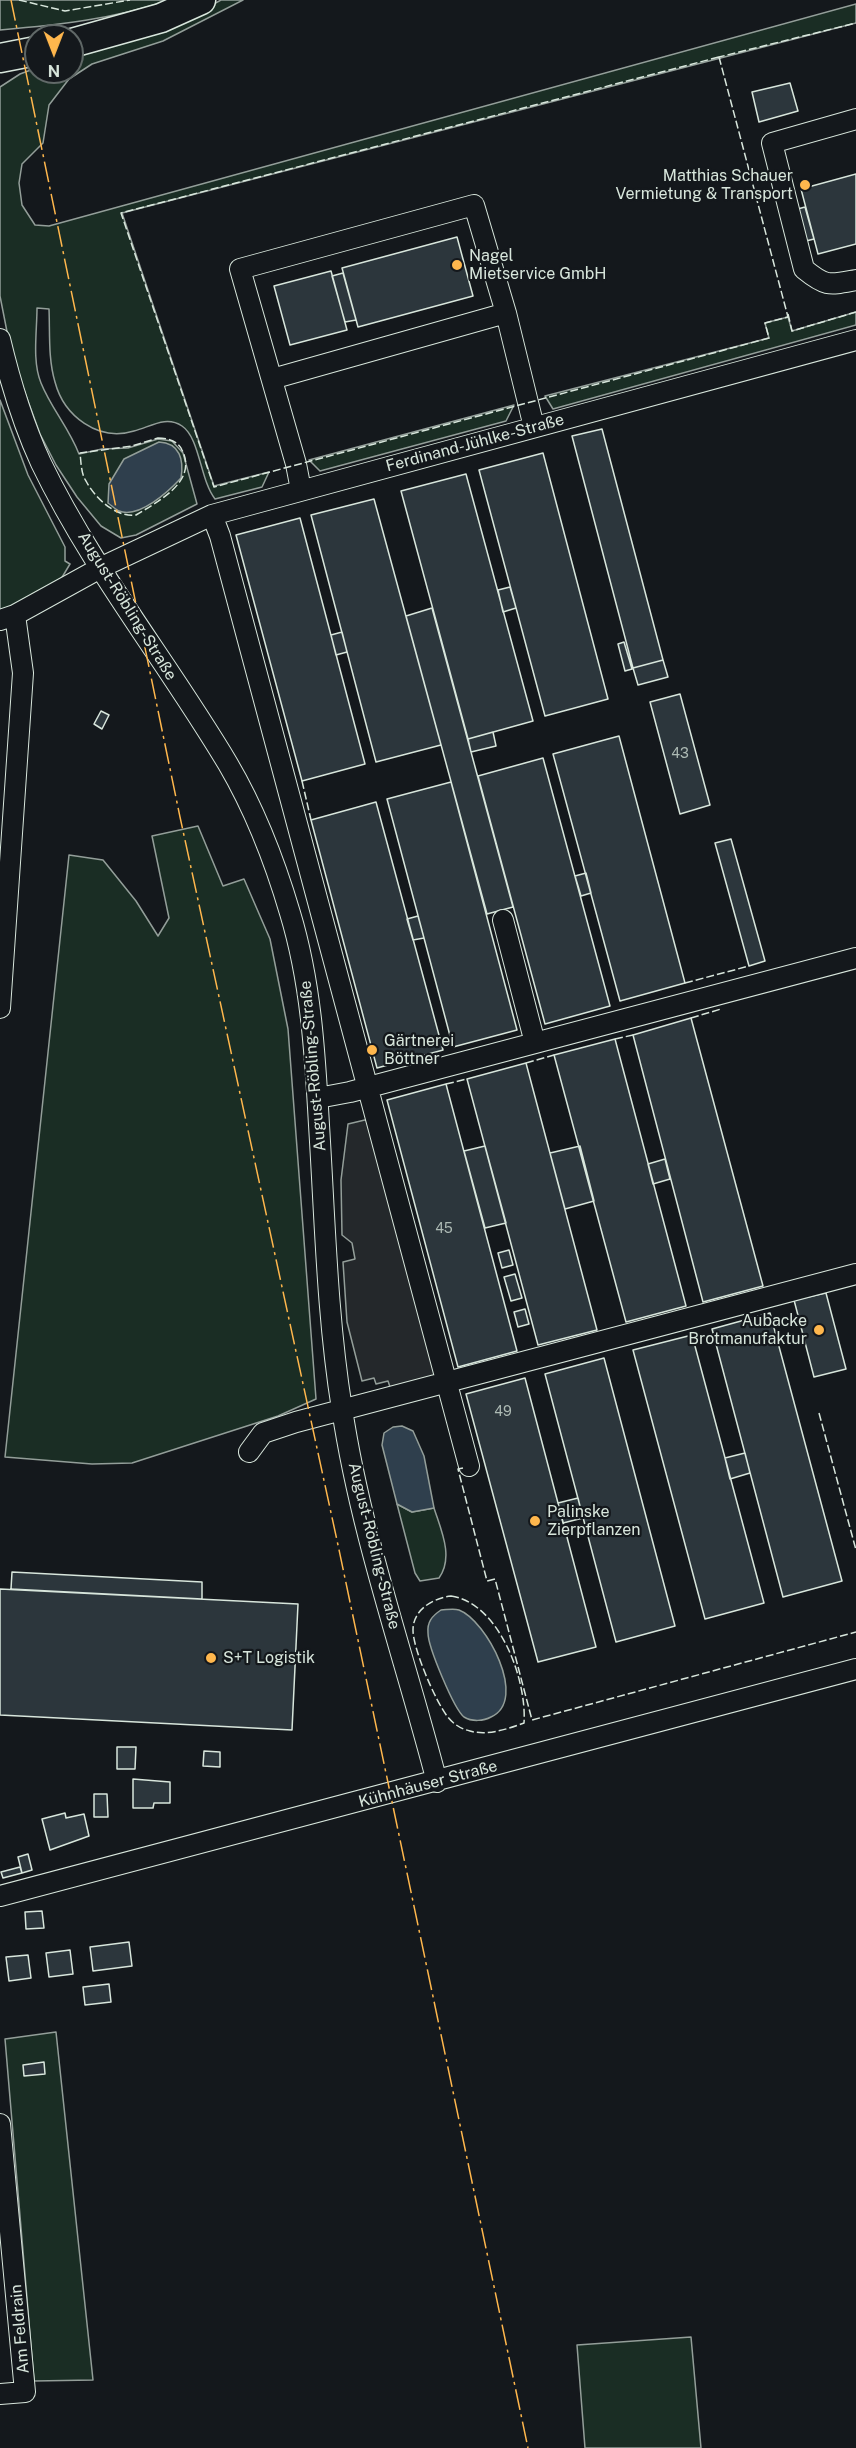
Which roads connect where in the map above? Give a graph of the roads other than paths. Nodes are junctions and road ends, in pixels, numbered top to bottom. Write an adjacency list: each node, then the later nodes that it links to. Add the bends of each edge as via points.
1 (201, 0): 2 (highway, via 161,18)
2 (84, 40)
3 (19, 54): 4 (highway)
4 (0, 76)
5 (856, 119): 6 (street, via 772,143 804,269 820,283)
6 (856, 279)
7 (506, 313): 10 (street); 10 (street, via 474,205 240,269); 11 (street)
8 (0, 339): 14 (street, August-Röbling-Straße, via 23,419 41,463)
9 (856, 340): 11 (street, Ferdinand-Jühlke-Straße)
10 (272, 379): 12 (street)
11 (534, 427): 12 (street, Ferdinand-Jühlke-Straße)
12 (301, 490): 13 (street, Ferdinand-Jühlke-Straße)
13 (212, 515): 14 (street, Ferdinand-Jühlke-Straße); 20 (street)
14 (102, 567): 15 (street, Ferdinand-Jühlke-Straße); 21 (street, August-Röbling-Straße, via 229,765 272,859 305,971)
15 (8, 618): 18 (street, via 23,673)
16 (503, 920): 19 (street)
17 (856, 958): 19 (street)
18 (0, 1008)
19 (535, 1043): 20 (street)
20 (367, 1088): 21 (street); 23 (street)
21 (318, 1098): 24 (street, August-Röbling-Straße)
22 (856, 1274): 23 (street)
23 (448, 1383): 24 (street); 26 (street)
24 (342, 1411): 25 (street, via 263,1433); 28 (street, August-Röbling-Straße, via 388,1606)
25 (249, 1452)
26 (470, 1466)
27 (856, 1669): 28 (street, Kühnhäuser Straße)
28 (437, 1782): 29 (street, Kühnhäuser Straße)
29 (0, 1896)
30 (0, 2124): 31 (street, Am Feldrain, via 26,2392)
31 (0, 2394)

